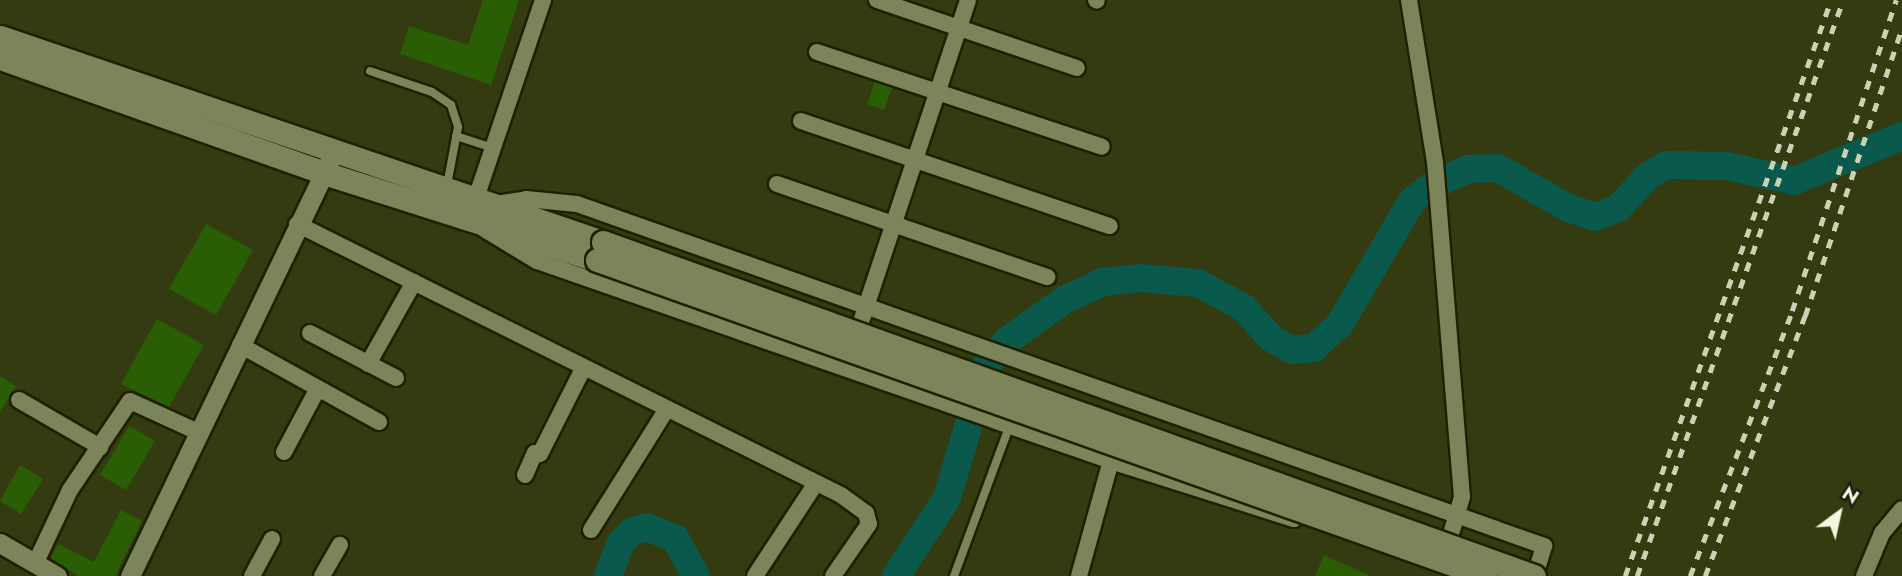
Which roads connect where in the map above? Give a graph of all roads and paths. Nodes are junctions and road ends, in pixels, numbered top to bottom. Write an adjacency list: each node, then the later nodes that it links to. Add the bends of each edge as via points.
1 (543, 0): 15 (street)
2 (877, 0): 5 (street)
3 (968, 0): 5 (street)
4 (1409, 0): 47 (street, via 1435,162 1462,498)
5 (958, 28): 9 (street); 11 (street)
6 (0, 37): 16 (main road)
7 (817, 52): 11 (street)
8 (0, 58): 18 (main road)
9 (1077, 68)
10 (370, 71): 13 (lane, via 444,98 456,113)
11 (936, 93): 14 (street); 17 (street)
12 (801, 121): 17 (street)
13 (456, 136): 15 (lane); 20 (lane)
14 (1102, 147)
15 (495, 148): 21 (street)
16 (334, 150): 18 (street); 20 (main road)
17 (914, 159): 23 (street); 24 (street)
18 (324, 173): 21 (main road); 22 (street)
19 (778, 184): 23 (street)
20 (447, 189): 21 (main road)
21 (480, 207): 25 (main road); 28 (street, via 526,199 577,204); 33 (street, via 512,250 537,261)
22 (298, 224): 27 (street); 30 (street)
23 (893, 224): 26 (street); 28 (street)
24 (1110, 226)
25 (600, 251): 63 (main road, bridge); 64 (main road, bridge)
26 (1047, 277)
27 (414, 282): 31 (street); 32 (street)
28 (865, 307): 33 (street); 47 (street)
29 (310, 333): 31 (street)
30 (240, 345): 35 (street); 40 (street)
31 (368, 364): 34 (street)
32 (584, 367): 37 (street); 44 (street)
33 (846, 367): 39 (street)
34 (396, 378)
35 (318, 388): 38 (street); 42 (street)
36 (19, 400): 41 (street)
37 (667, 409): 45 (street); 48 (street)
38 (379, 422)
39 (1007, 424): 43 (street); 60 (lane)
40 (198, 432): 41 (street, via 132,401); 55 (street)
41 (100, 447): 53 (street, via 70,490)
42 (284, 452)
43 (1111, 461): 52 (street); 61 (street)
44 (525, 475)
45 (816, 483): 58 (street); 59 (street, via 866,513 869,524)
46 (1902, 509): 65 (street, via 1882,533)
47 (1459, 516): 52 (street); 64 (street, via 1544,546)
48 (591, 530)
49 (272, 539): 56 (street)
50 (0, 543): 53 (street)
51 (340, 545): 57 (street)
52 (1440, 566): 62 (street)
53 (31, 568): 54 (street)
54 (57, 576)
55 (130, 576)
56 (252, 576)
57 (322, 576)
58 (755, 576)
59 (833, 576)
60 (954, 576)
61 (1079, 576)
62 (1469, 576)
63 (1486, 576)
64 (1534, 576)
65 (1864, 576)

